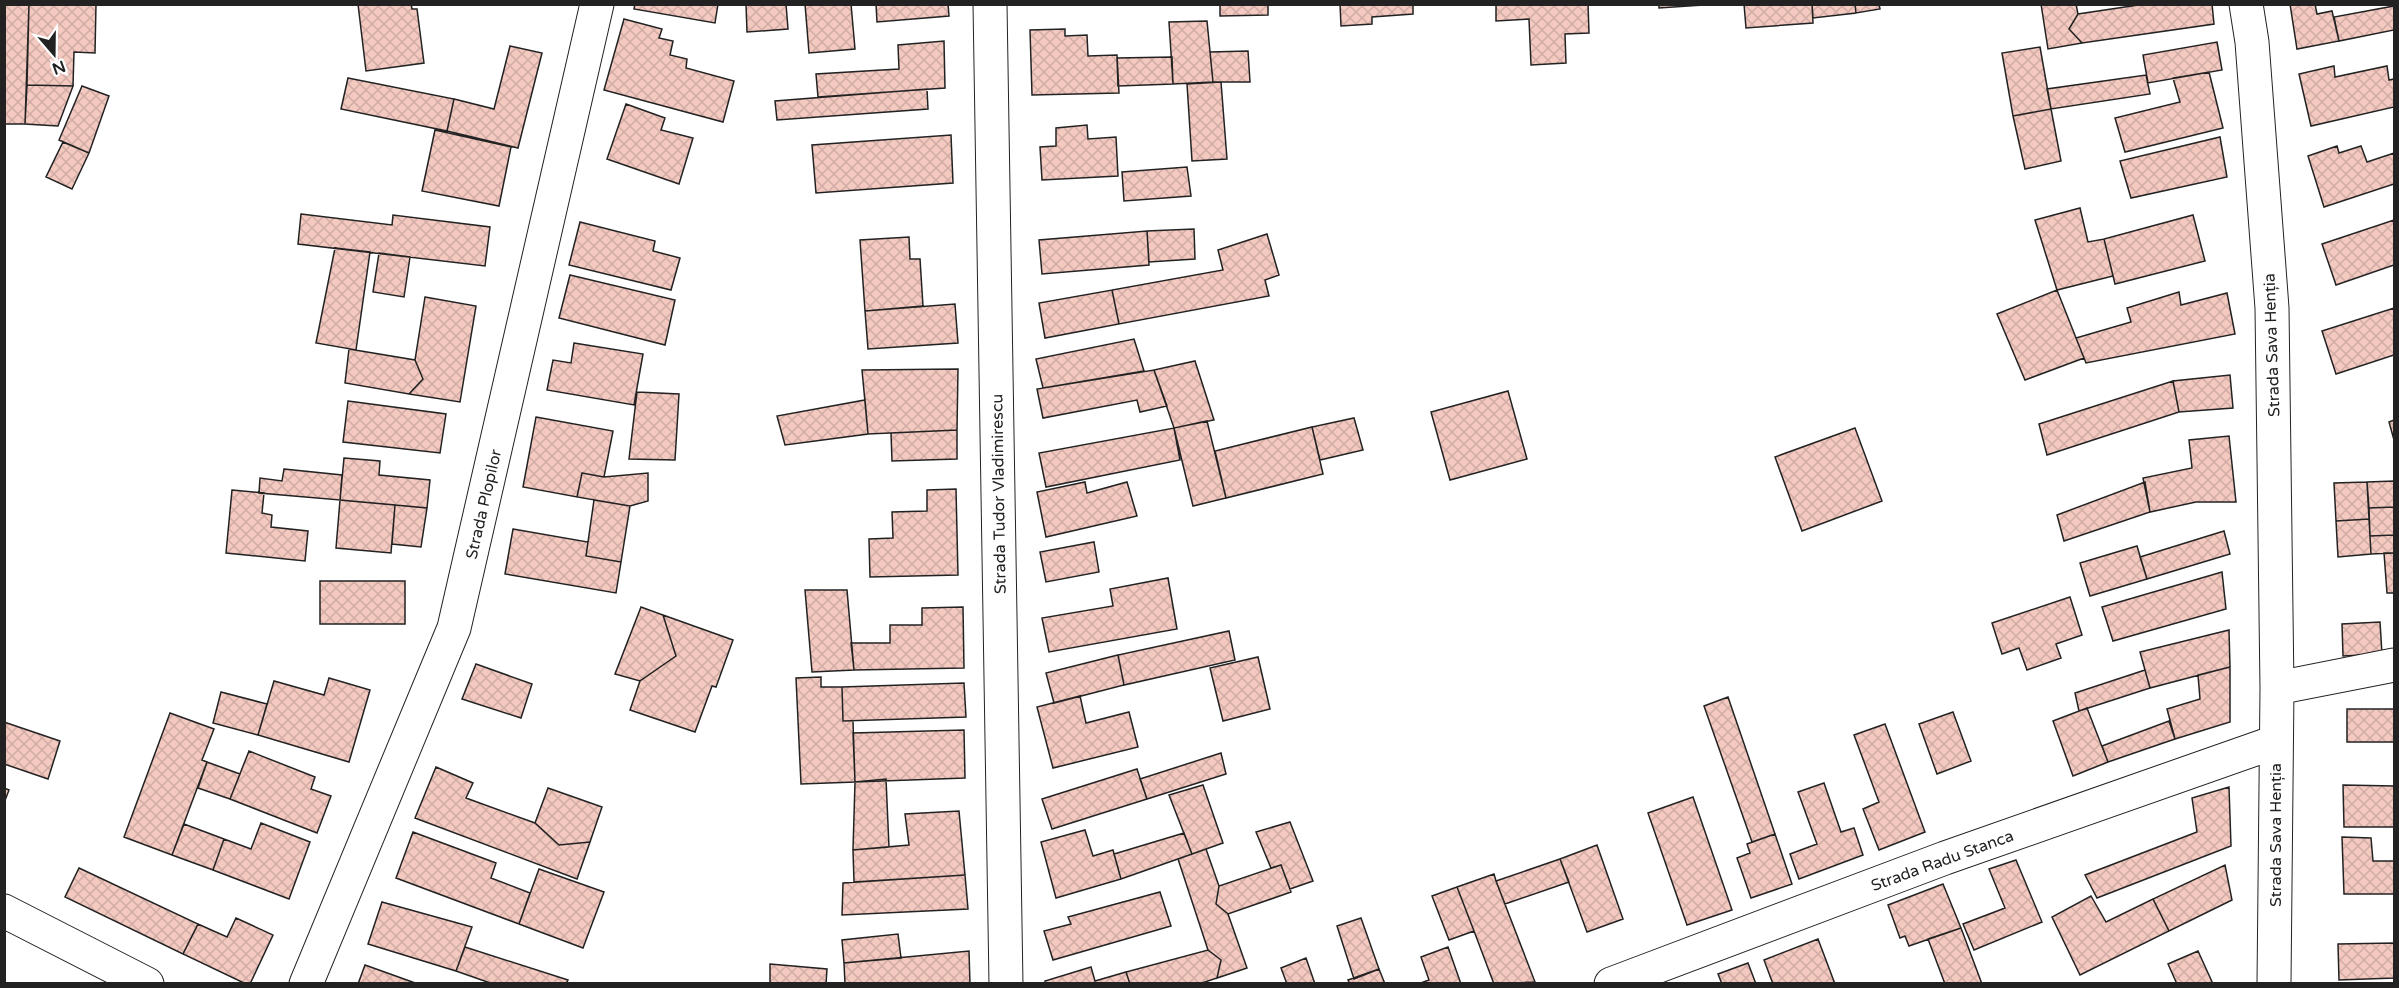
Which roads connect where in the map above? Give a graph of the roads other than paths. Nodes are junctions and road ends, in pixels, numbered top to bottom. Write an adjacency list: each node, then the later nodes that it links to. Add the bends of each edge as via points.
1 (597, 4): 9 (street, Strada Plopilor, via 454,628)
2 (990, 4): 10 (street, Strada Tudor Vladimirescu)
3 (2246, 4): 5 (street, Strada Sava Henția, via 2272,308)
4 (2394, 665): 5 (street)
5 (2277, 688): 6 (street, Strada Sava Henția)
6 (2275, 742): 11 (street, Strada Radu Stanca, via 1945,858); 12 (street, Strada Sava Henția)
7 (4, 911): 8 (street)
8 (147, 984)
9 (306, 984)
10 (1006, 984)
11 (1611, 984)
12 (2274, 984)

